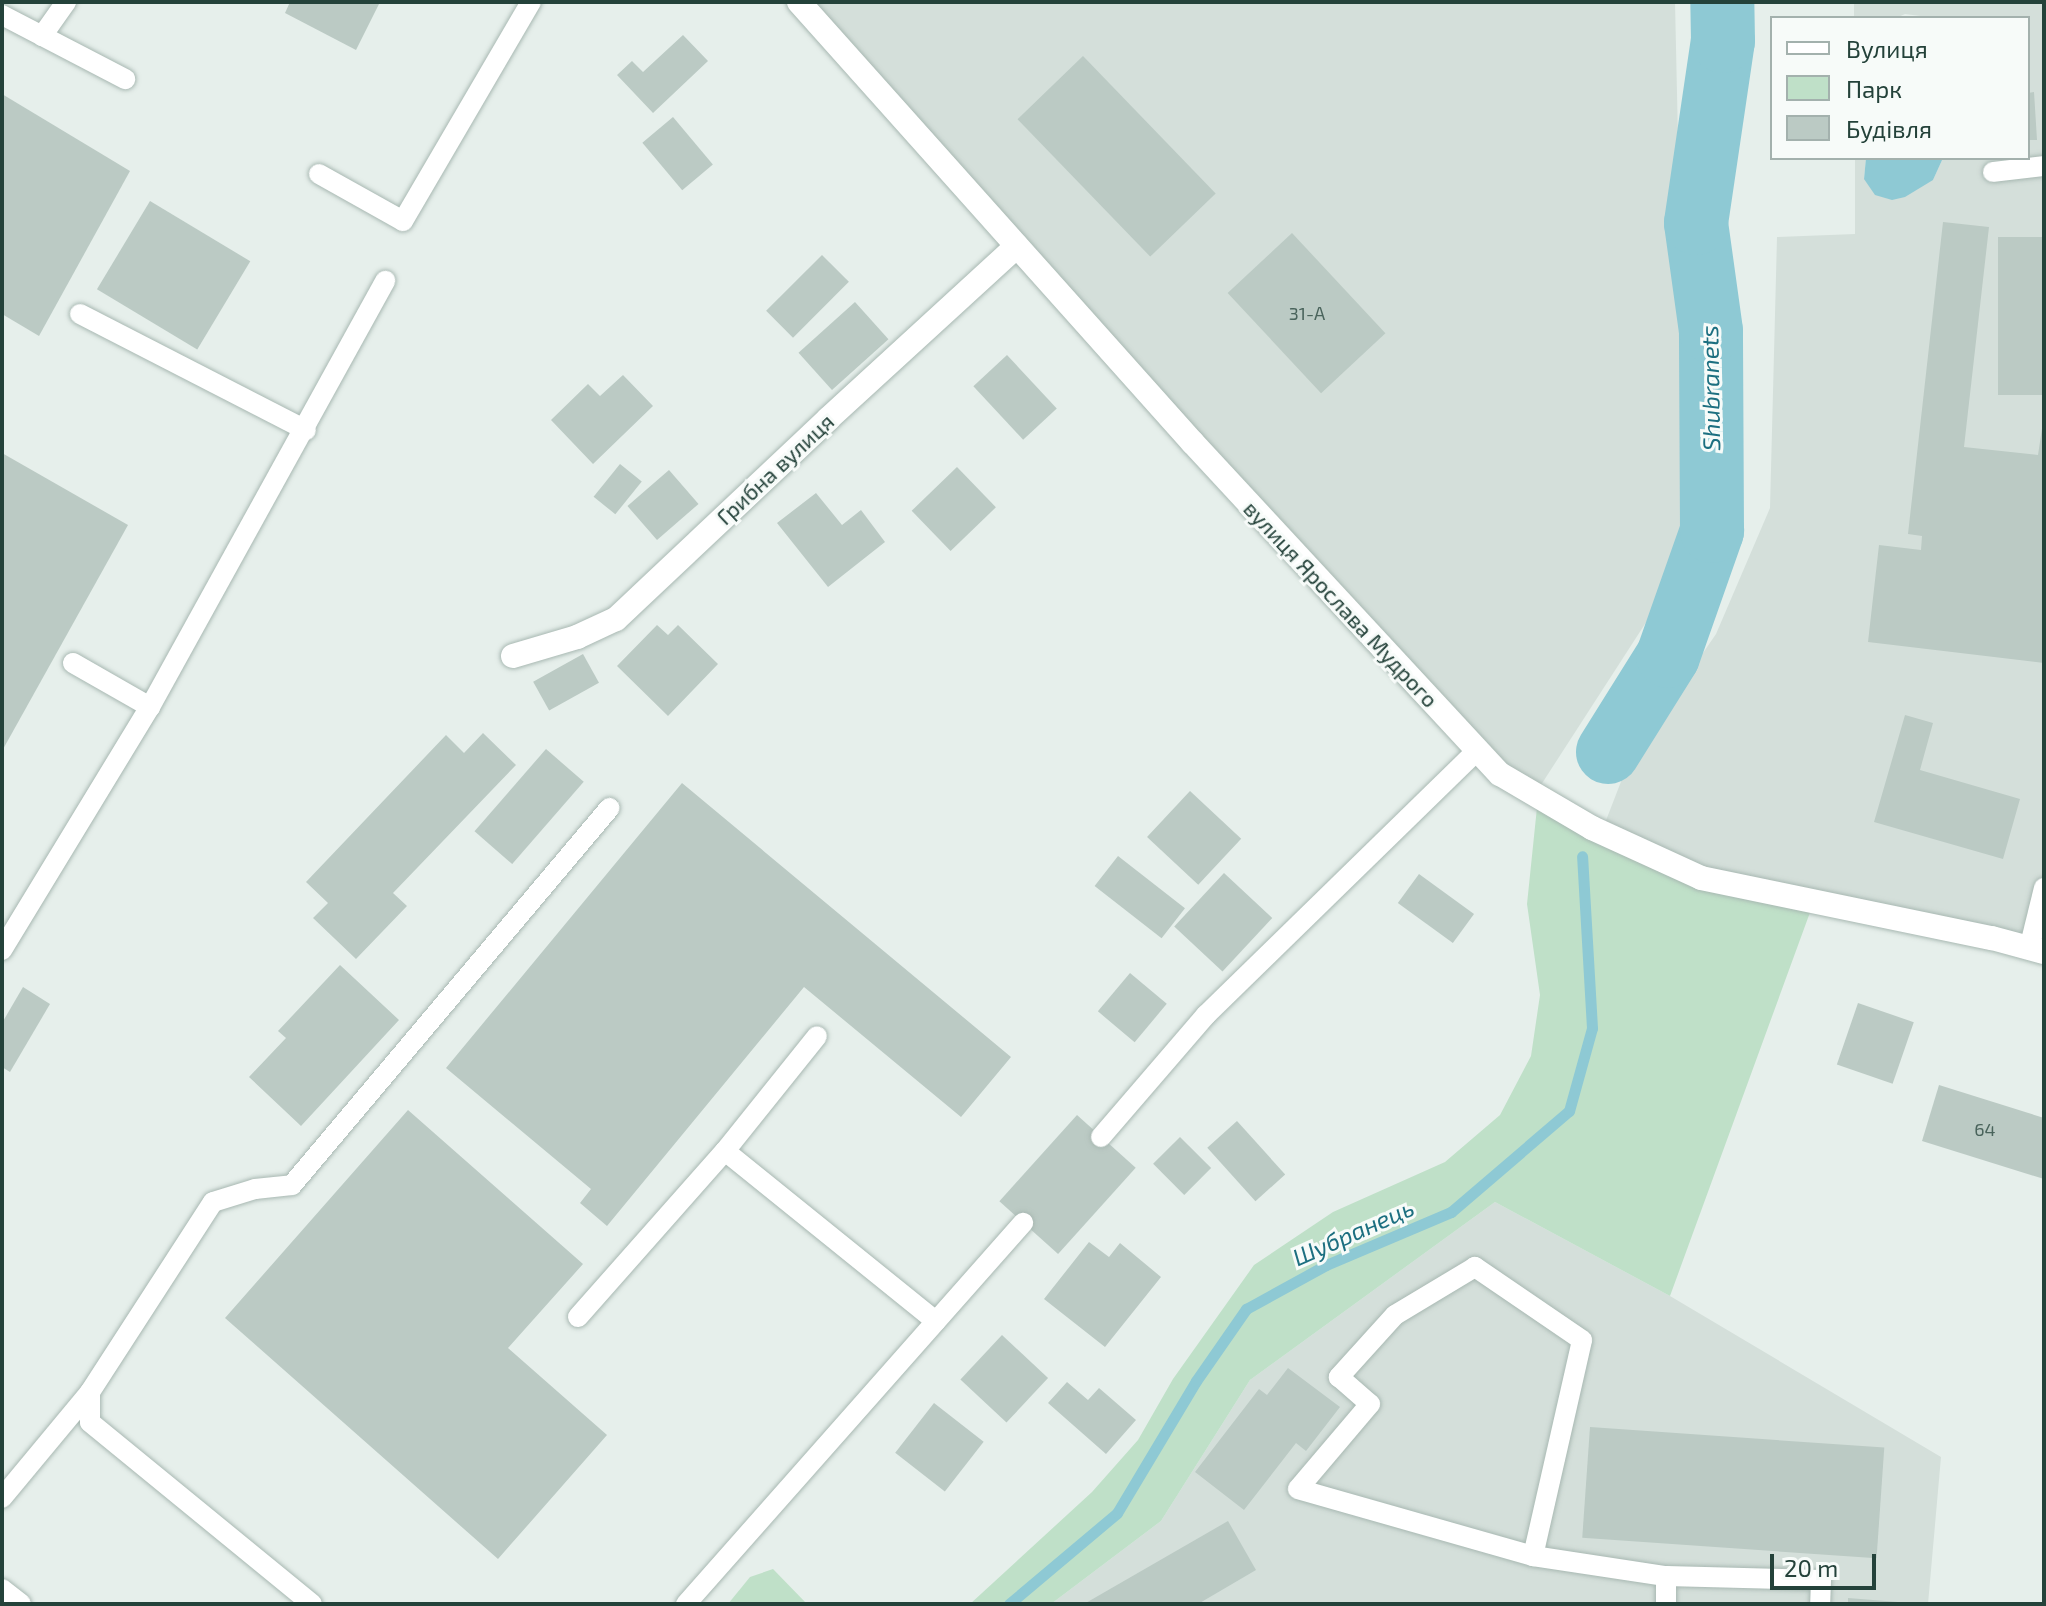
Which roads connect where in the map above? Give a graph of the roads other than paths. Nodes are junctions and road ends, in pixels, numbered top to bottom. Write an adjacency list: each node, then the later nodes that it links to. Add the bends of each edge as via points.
1 (66, 2): 5 (lane)
2 (531, 2): 9 (lane, via 403,221)
3 (799, 2): 10 (main road, вулиця Ярослава Мудрого)
4 (2, 15): 5 (lane)
5 (42, 36): 6 (lane)
6 (125, 79)
7 (2044, 166): 8 (lane)
8 (1993, 172)
9 (319, 174)
10 (1017, 246): 14 (main road, Грибна вулиця, via 616,619); 17 (main road, вулиця Ярослава Мудрого)
11 (385, 281): 13 (lane)
12 (80, 314): 13 (lane)
13 (306, 430): 16 (lane)
14 (513, 656)
15 (73, 663): 16 (lane)
16 (150, 707): 20 (lane)
17 (1477, 751): 21 (main road, вулиця Ярослава Мудрого, via 1500,774 1592,828 1701,878); 23 (lane, via 1206,1015)
18 (609, 808): 28 (lane, via 292,1185 213,1202)
19 (2044, 888): 21 (lane)
20 (2, 950)
21 (2036, 950)
22 (817, 1036): 24 (lane)
23 (1101, 1137)
24 (725, 1151): 26 (lane); 27 (lane)
25 (1023, 1223): 27 (lane)
26 (578, 1317)
27 (936, 1321): 35 (lane)
28 (90, 1392): 29 (lane); 34 (lane, via 90,1422)
29 (2, 1498)
30 (1533, 1556): 30 (lane, via 1582,1340 1475,1267 1395,1315 1339,1377 1370,1404 1298,1489); 31 (lane)
31 (1666, 1576): 36 (lane); 37 (lane, via 1821,1580)
32 (2, 1589): 33 (lane)
33 (21, 1604)
34 (312, 1604)
35 (686, 1604)
36 (1666, 1604)
37 (1820, 1604)

